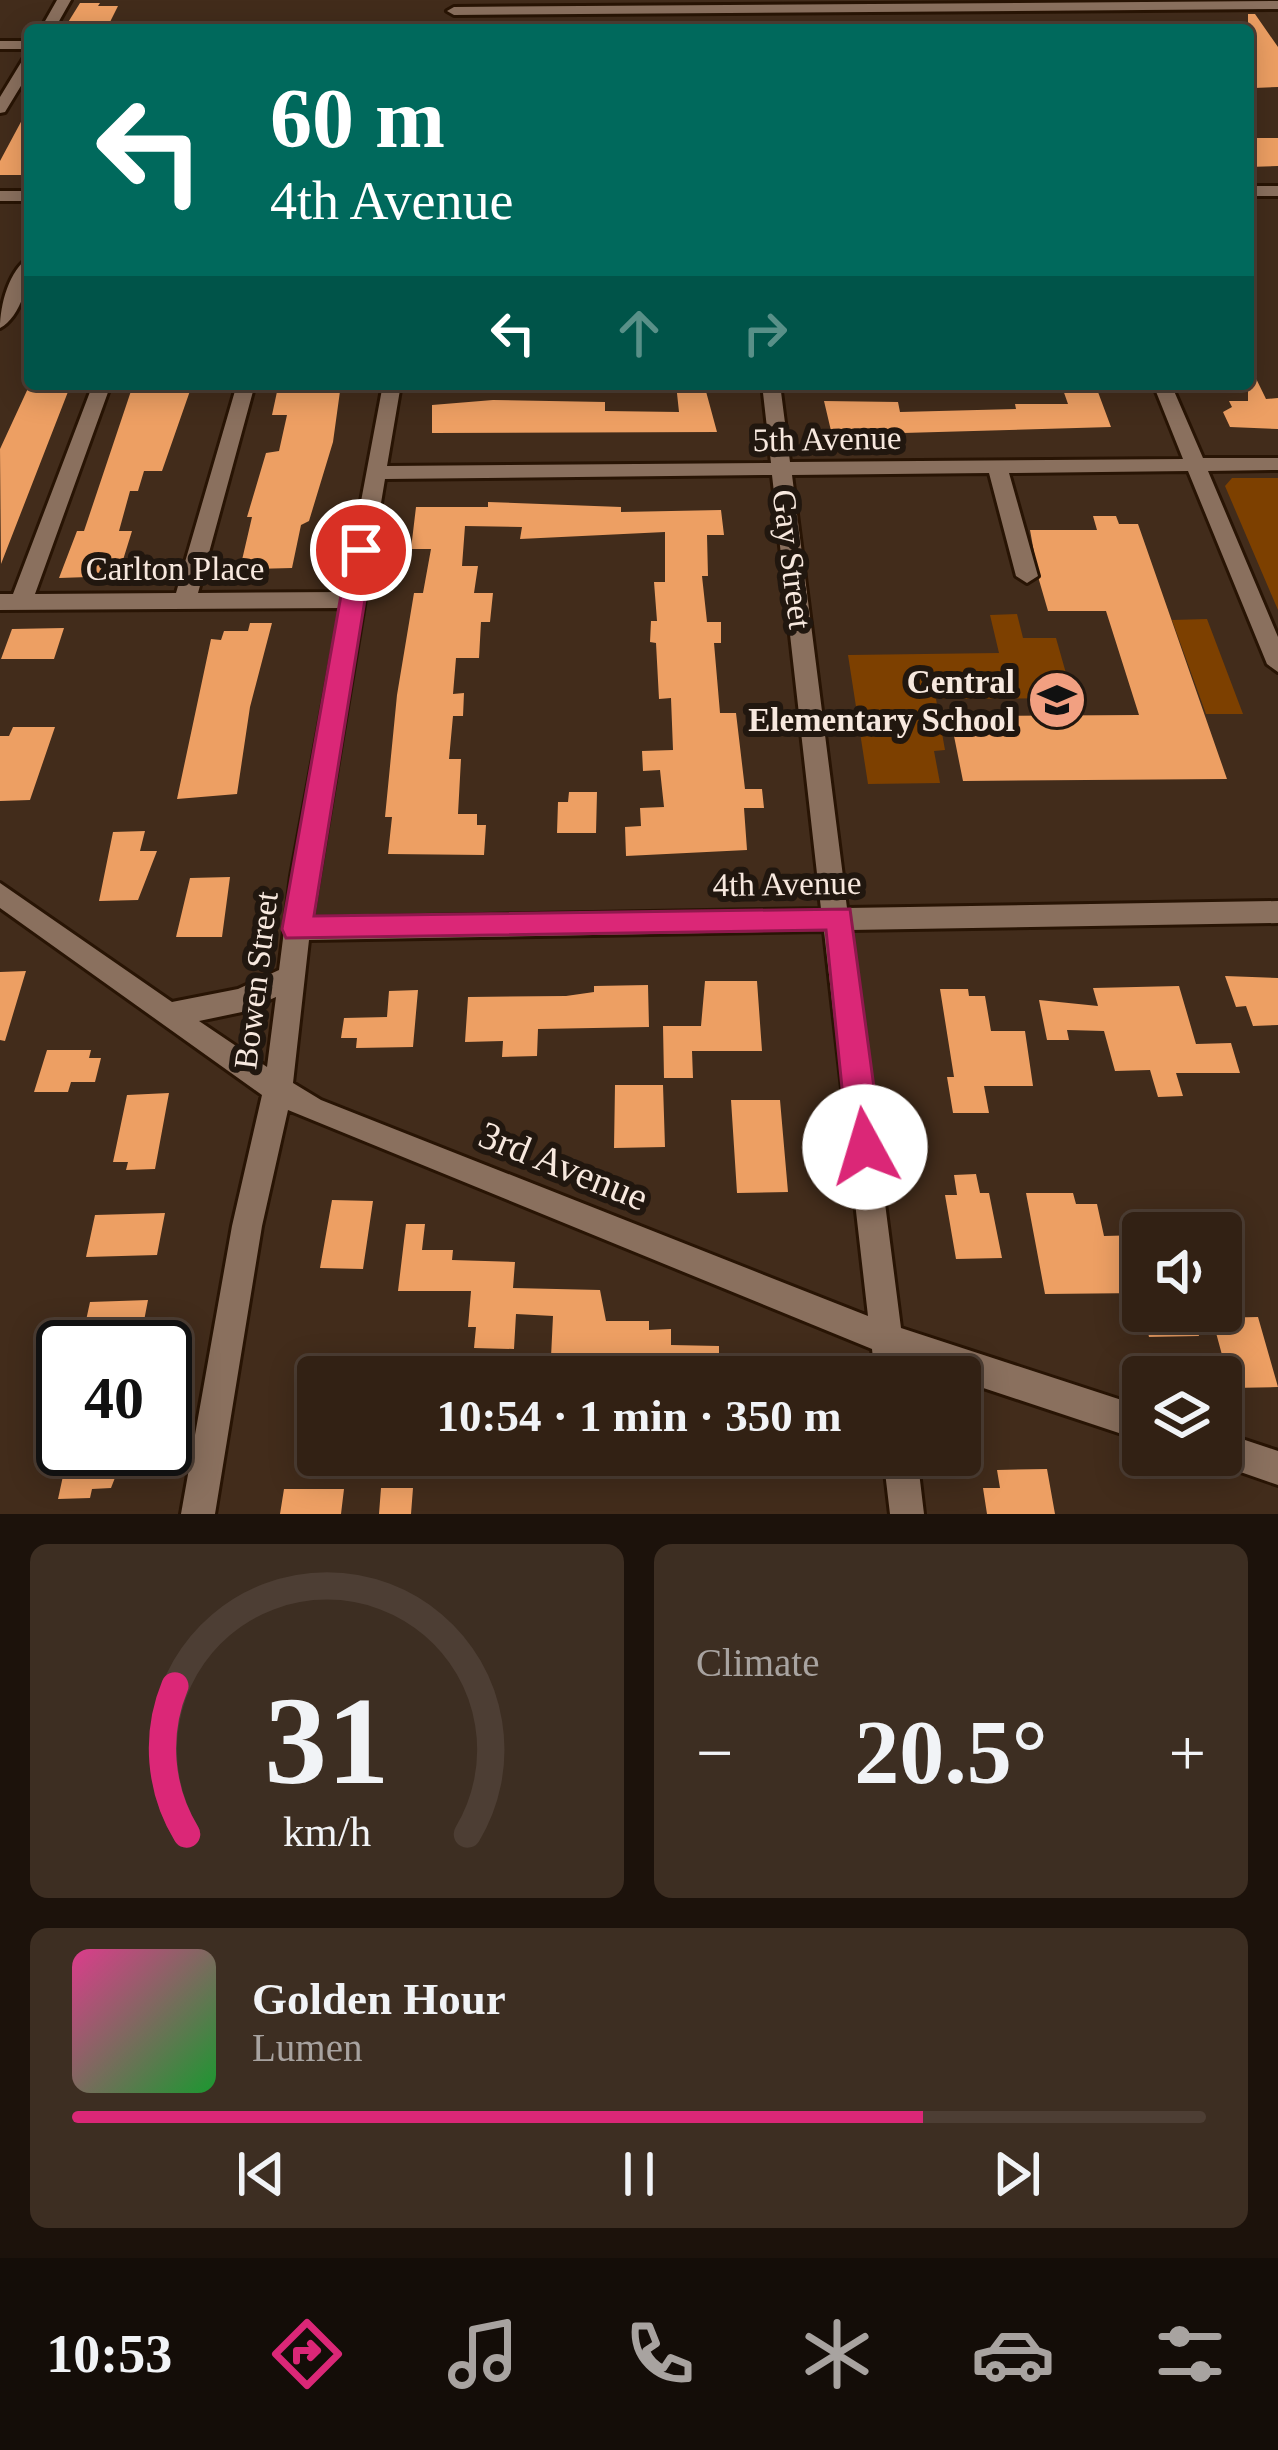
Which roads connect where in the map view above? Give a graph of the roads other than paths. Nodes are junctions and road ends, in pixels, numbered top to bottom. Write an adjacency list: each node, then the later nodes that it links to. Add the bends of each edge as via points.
1 (1003, 3): 2 (street); 6 (street)
2 (881, 4): 5 (street)
3 (455, 5): 4 (street)
4 (582, 5): 5 (street)
5 (722, 5)
6 (1278, 5)
7 (24, 69): 8 (street)
8 (0, 109)
9 (24, 274): 10 (street)
10 (0, 323)
11 (99, 390): 24 (street)
12 (244, 390): 23 (street)
13 (391, 390): 20 (street, Bowen Street)
14 (772, 390): 19 (street, Gay Street)
15 (1165, 390): 17 (street)
16 (1278, 464): 17 (street, 5th Avenue)
17 (1196, 465): 18 (street, 5th Avenue); 25 (street)
18 (998, 467): 19 (street, 5th Avenue); 21 (street)
19 (782, 469): 20 (street, 5th Avenue); 28 (street, Gay Street)
20 (377, 473): 22 (street, Bowen Street)
21 (1027, 576)
22 (350, 600): 23 (street, Carlton Place); 29 (street, Bowen Street)
23 (185, 601): 24 (street, Carlton Place)
24 (10, 602)
25 (1278, 664)
26 (0, 894): 31 (street, 3rd Avenue)
27 (1278, 912): 28 (street, 4th Avenue)
28 (839, 917): 29 (street, 4th Avenue); 33 (street, Gay Street)
29 (297, 929): 30 (street, Bowen Street)
30 (291, 977): 31 (street, via 242,1000); 32 (street, Bowen Street)
31 (171, 1014): 32 (street, 3rd Avenue)
32 (278, 1089): 33 (street, 3rd Avenue); 39 (street, Bowen Street)
33 (886, 1339): 34 (street, Gay Street); 35 (street, 3rd Avenue)
34 (888, 1356)
35 (1122, 1417)
36 (1242, 1456): 37 (street)
37 (1278, 1468)
38 (903, 1476): 40 (street)
39 (198, 1514)
40 (908, 1514)

